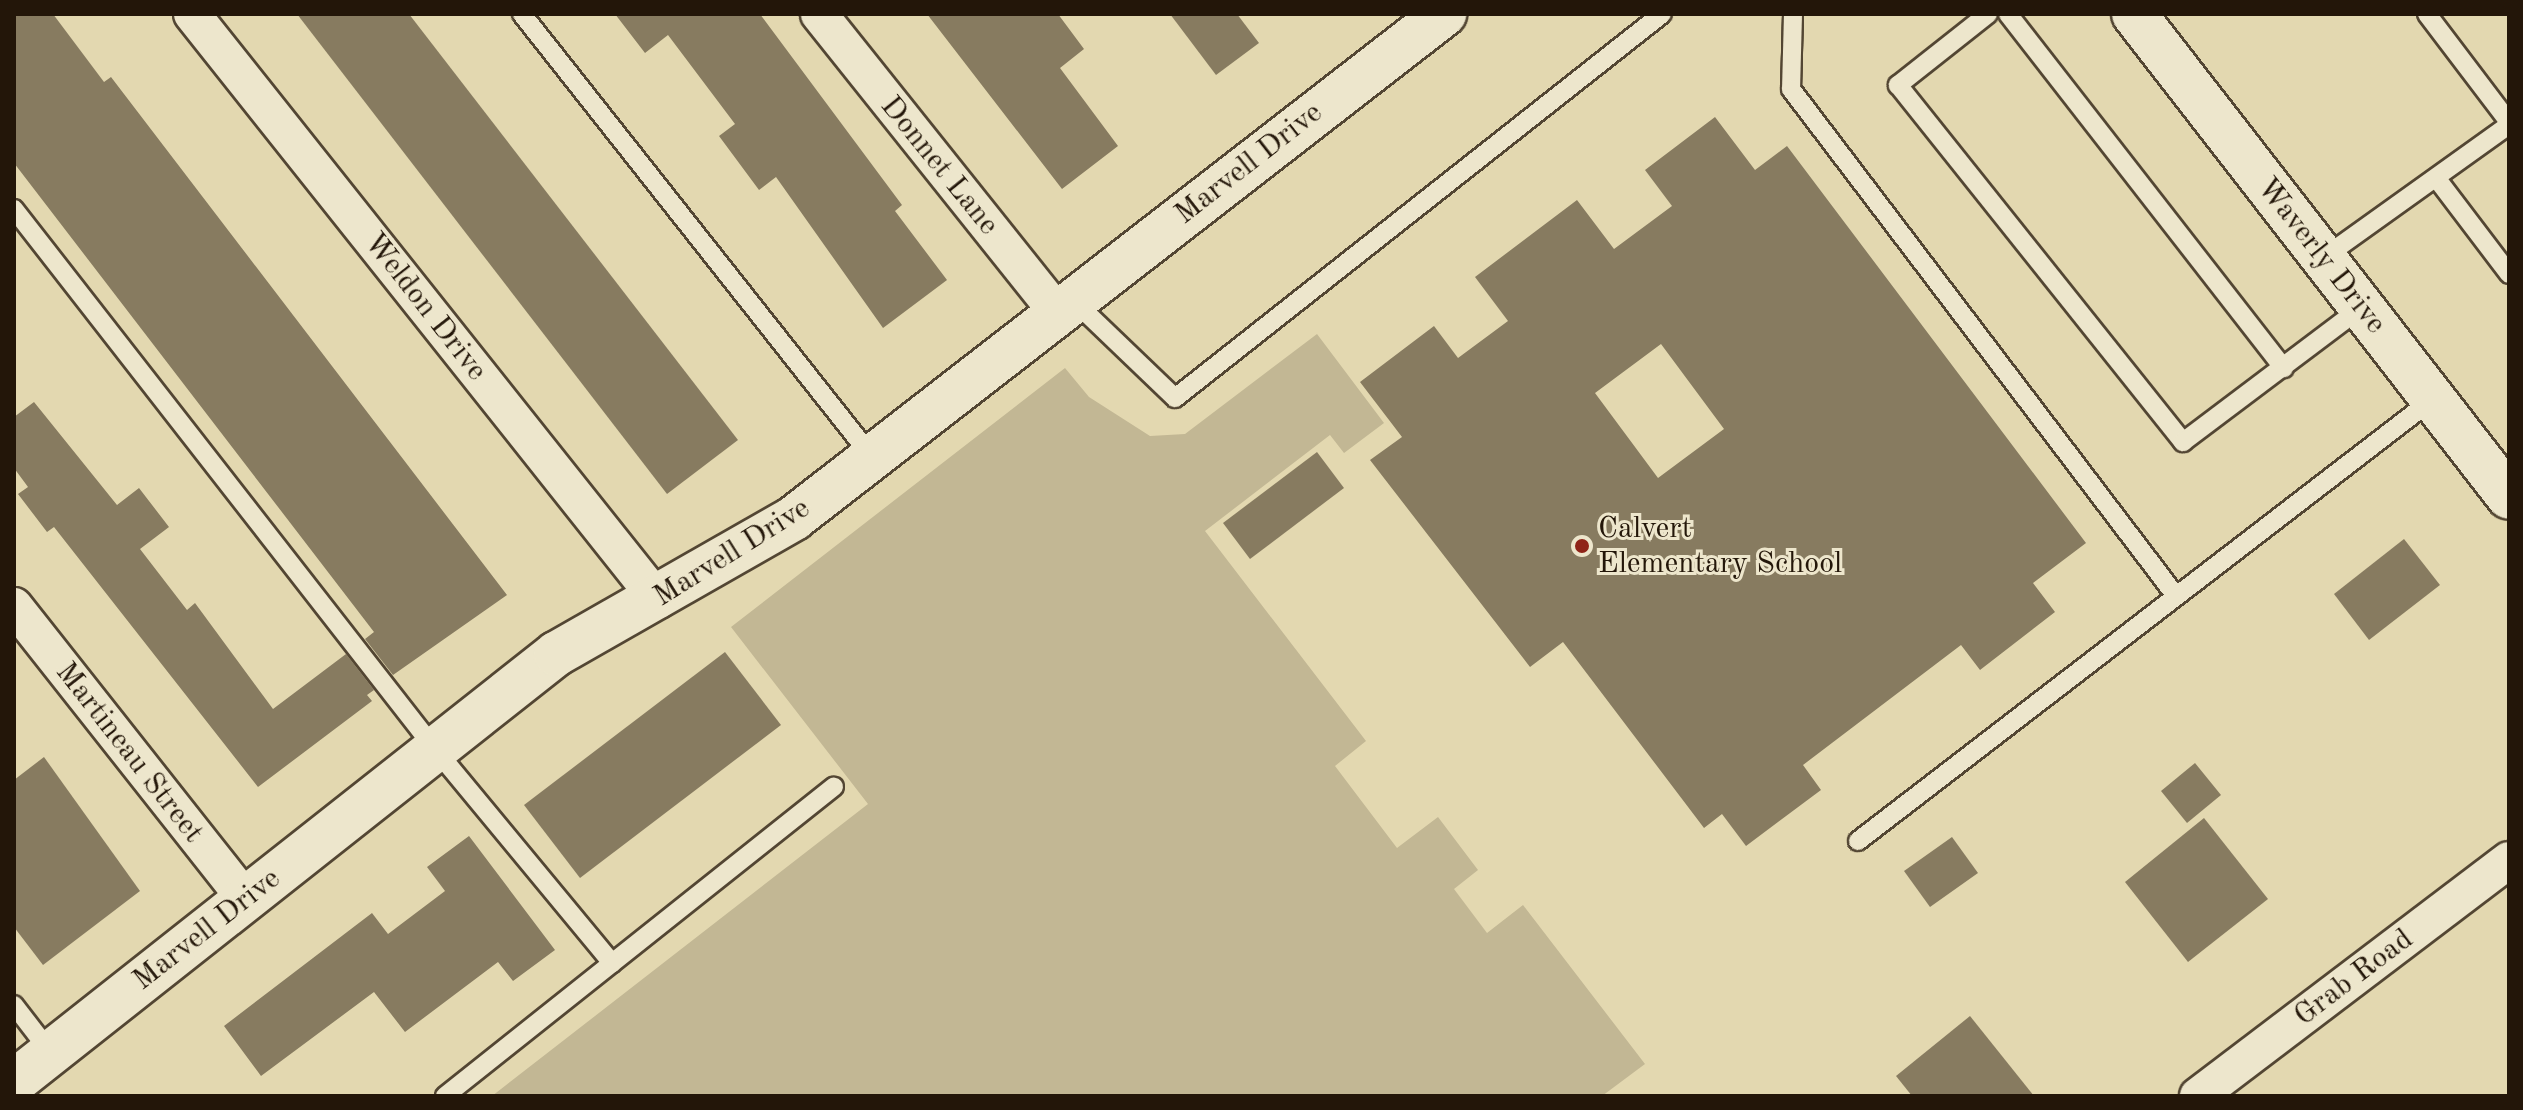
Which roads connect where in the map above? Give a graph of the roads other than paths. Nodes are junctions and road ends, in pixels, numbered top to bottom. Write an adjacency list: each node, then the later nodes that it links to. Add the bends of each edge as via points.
1 (192, 14): 23 (street, Weldon Drive)
2 (522, 14): 20 (lane)
3 (819, 14): 17 (street, Donnet Lane)
4 (1444, 14): 17 (street, Marvell Drive)
5 (1662, 14): 17 (lane, via 1175,398)
6 (1793, 14): 22 (lane, via 1791,89)
7 (2008, 14): 18 (lane)
8 (2134, 14): 14 (street, Waverly Drive)
9 (2427, 14): 11 (lane)
10 (1984, 18): 18 (lane, via 1898,85 2183,442)
11 (2509, 124): 12 (lane)
12 (2437, 179): 14 (lane); 15 (lane)
13 (14, 209): 25 (lane)
14 (2323, 258): 16 (street, Waverly Drive)
15 (2509, 274)
16 (2362, 307): 18 (lane); 19 (street, Waverly Drive)
17 (1068, 309): 20 (street, Marvell Drive)
18 (2284, 368)
19 (2433, 399): 21 (street, Waverly Drive); 22 (lane)
20 (872, 457): 23 (street, Marvell Drive, via 794,518)
21 (2509, 497)
22 (2176, 596): 27 (lane)
23 (658, 600): 25 (street, Marvell Drive, via 556,654)
24 (14, 606): 29 (street, Martineau Street)
25 (435, 749): 29 (street, Marvell Drive); 30 (lane)
26 (834, 787): 30 (lane)
27 (1858, 841)
28 (2509, 860): 35 (street, Grab Road)
29 (245, 899): 32 (street, Marvell Drive)
30 (612, 963): 34 (lane)
31 (14, 1005): 32 (lane)
32 (51, 1053): 33 (street, Marvell Drive)
33 (14, 1082)
34 (445, 1096)
35 (2198, 1096)

